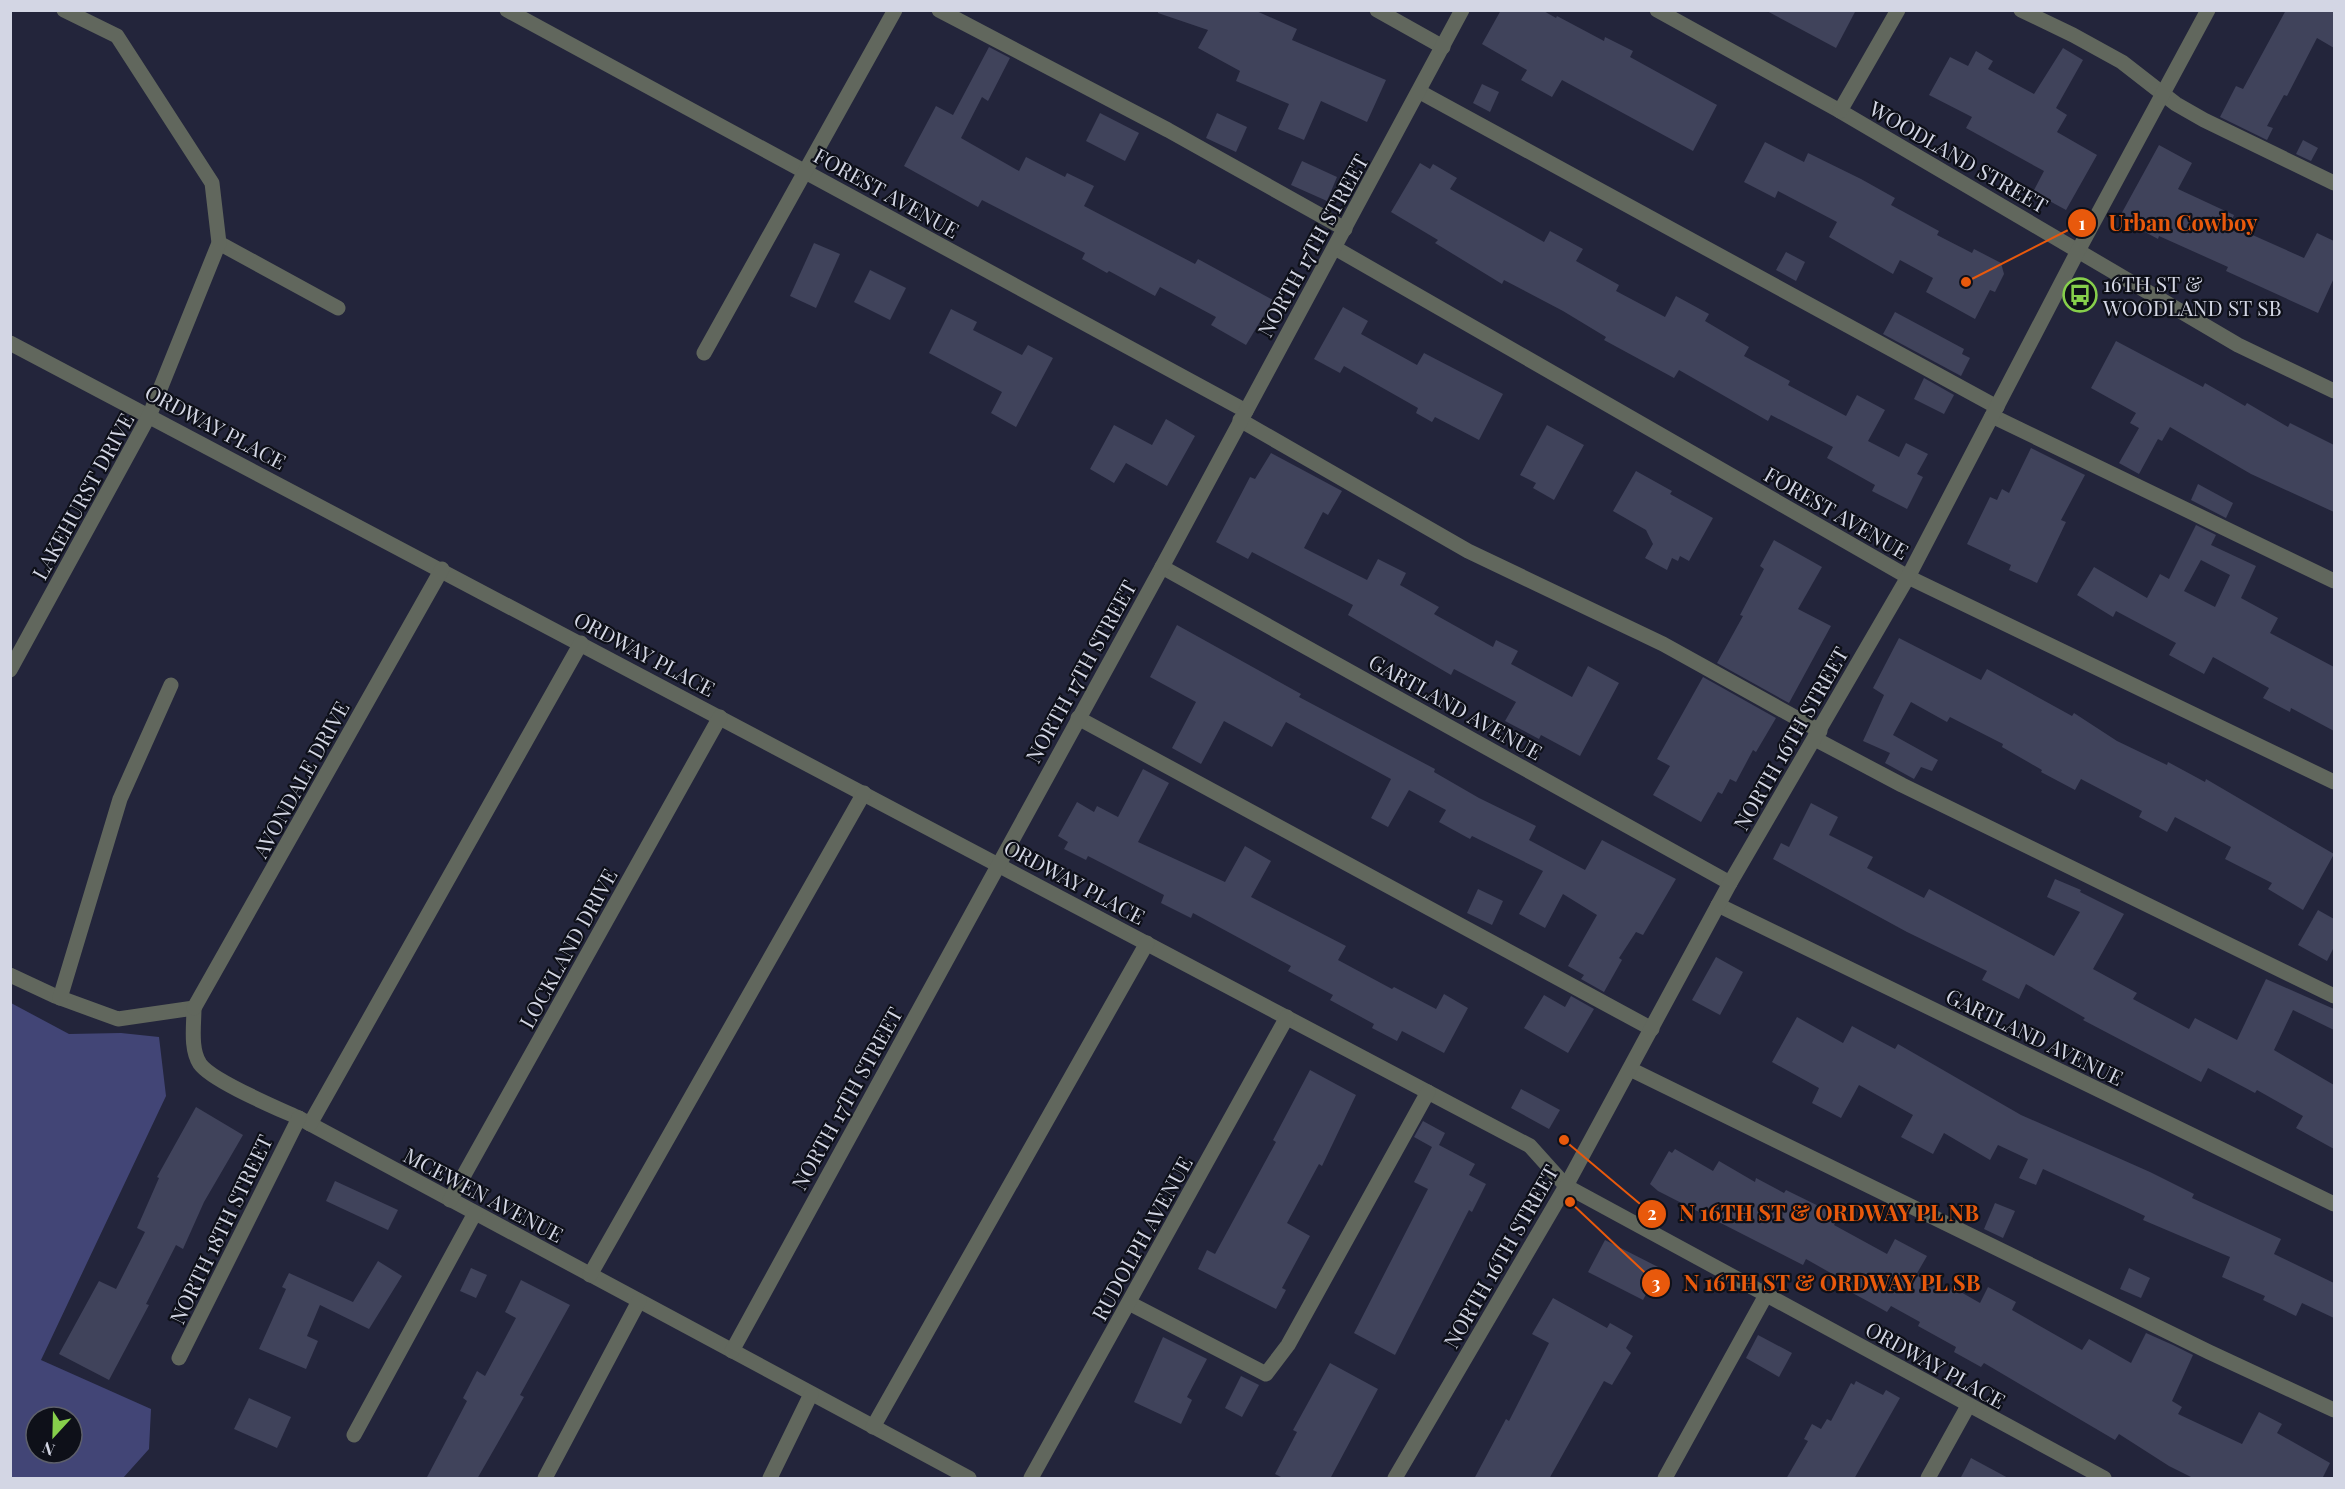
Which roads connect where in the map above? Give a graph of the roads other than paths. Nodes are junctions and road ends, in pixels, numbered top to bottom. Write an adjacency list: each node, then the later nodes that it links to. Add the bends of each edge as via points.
1 (64, 10): 19 (street, LAKEHURST DRIVE, via 117,36 212,183)
2 (507, 10): 16 (street, FOREST AVENUE)
3 (895, 10): 16 (street)
4 (939, 10): 18 (street, via 1168,130)
5 (1377, 10): 12 (street)
6 (1462, 10): 12 (street, NORTH 17TH STREET)
7 (1657, 10): 11 (street, WOODLAND STREET)
8 (1898, 10): 15 (street)
9 (2021, 10): 14 (street, via 2122,62)
10 (2208, 10): 14 (street, NORTH 16TH STREET)
11 (1678, 16): 15 (street, WOODLAND STREET)
12 (1443, 47): 13 (street, NORTH 17TH STREET)
13 (1420, 92): 18 (street, NORTH 17TH STREET); 26 (street)
14 (2163, 93): 17 (street, via 2204,120); 21 (street, NORTH 16TH STREET)
15 (1840, 111): 21 (street, WOODLAND STREET)
16 (804, 171): 24 (street); 28 (street, FOREST AVENUE)
17 (2334, 183)
18 (1345, 229): 20 (street, NORTH 17TH STREET)
19 (219, 243): 22 (street); 27 (street, LAKEHURST DRIVE)
20 (1335, 248): 28 (street, NORTH 17TH STREET); 31 (street, FOREST AVENUE)
21 (2079, 249): 25 (street, WOODLAND STREET, via 2238,345); 26 (street, NORTH 16TH STREET)
22 (338, 308)
23 (10, 343): 27 (street, ORDWAY PLACE)
24 (704, 353)
25 (2334, 391)
26 (1995, 412): 31 (street, NORTH 16TH STREET); 32 (street)
27 (150, 414): 30 (street, ORDWAY PLACE); 34 (street, LAKEHURST DRIVE)
28 (1243, 415): 29 (street, NORTH 17TH STREET); 38 (street, FOREST AVENUE, via 1468,551 1672,649)
29 (1162, 567): 37 (street, NORTH 17TH STREET); 42 (street, GARTLAND AVENUE)
30 (442, 569): 33 (street, ORDWAY PLACE); 48 (street, AVONDALE DRIVE)
31 (1908, 577): 38 (street, NORTH 16TH STREET); 39 (street, FOREST AVENUE)
32 (2334, 581)
33 (581, 643): 36 (street, ORDWAY PLACE); 53 (street, NORTH 18TH STREET)
34 (10, 670)
35 (171, 685): 47 (street, via 120,799)
36 (720, 717): 40 (street, ORDWAY PLACE); 55 (street, LOCKLAND DRIVE)
37 (1078, 718): 41 (street, NORTH 17TH STREET); 50 (street)
38 (1818, 735): 42 (street, NORTH 16TH STREET); 46 (street, FOREST AVENUE, via 1902,784)
39 (2334, 782)
40 (864, 793): 41 (street, ORDWAY PLACE); 58 (street)
41 (998, 864): 44 (street, ORDWAY PLACE); 62 (street, NORTH 17TH STREET)
42 (1730, 883): 43 (street, NORTH 16TH STREET)
43 (1718, 905): 50 (street, NORTH 16TH STREET); 56 (street, GARTLAND AVENUE)
44 (1147, 943): 49 (street, ORDWAY PLACE); 67 (street)
45 (10, 975): 47 (street)
46 (2334, 996)
47 (60, 998): 48 (street, via 118,1019)
48 (194, 1008): 53 (street, MCEWEN AVENUE, via 194,1044 200,1064 214,1076)
49 (1287, 1017): 52 (street, ORDWAY PLACE); 61 (street, RUDOLPH AVENUE)
50 (1652, 1029): 51 (street, NORTH 16TH STREET)
51 (1630, 1069): 54 (street, NORTH 16TH STREET); 66 (street)
52 (1428, 1092): 54 (street, ORDWAY PLACE, via 1530,1146); 61 (street, via 1288,1345 1266,1374)
53 (304, 1121): 55 (street, MCEWEN AVENUE); 63 (street, NORTH 18TH STREET)
54 (1566, 1186): 59 (street, ORDWAY PLACE); 73 (street, NORTH 16TH STREET)
55 (450, 1200): 57 (street, MCEWEN AVENUE)
56 (2334, 1204)
57 (475, 1213): 58 (street, MCEWEN AVENUE); 68 (street)
58 (590, 1275): 60 (street, MCEWEN AVENUE)
59 (1766, 1295): 65 (street, ORDWAY PLACE); 74 (street)
60 (639, 1301): 62 (street, MCEWEN AVENUE); 69 (street)
61 (1129, 1303): 72 (street, RUDOLPH AVENUE)
62 (732, 1351): 64 (street, MCEWEN AVENUE)
63 (179, 1358)
64 (811, 1394): 67 (street, MCEWEN AVENUE); 70 (street)
65 (1968, 1406): 75 (street); 76 (street, ORDWAY PLACE)
66 (2334, 1410)
67 (873, 1427): 71 (street, MCEWEN AVENUE)
68 (354, 1435)
69 (545, 1479)
70 (770, 1479)
71 (969, 1479)
72 (1031, 1479)
73 (1395, 1479)
74 (1665, 1479)
75 (1928, 1479)
76 (2104, 1479)

